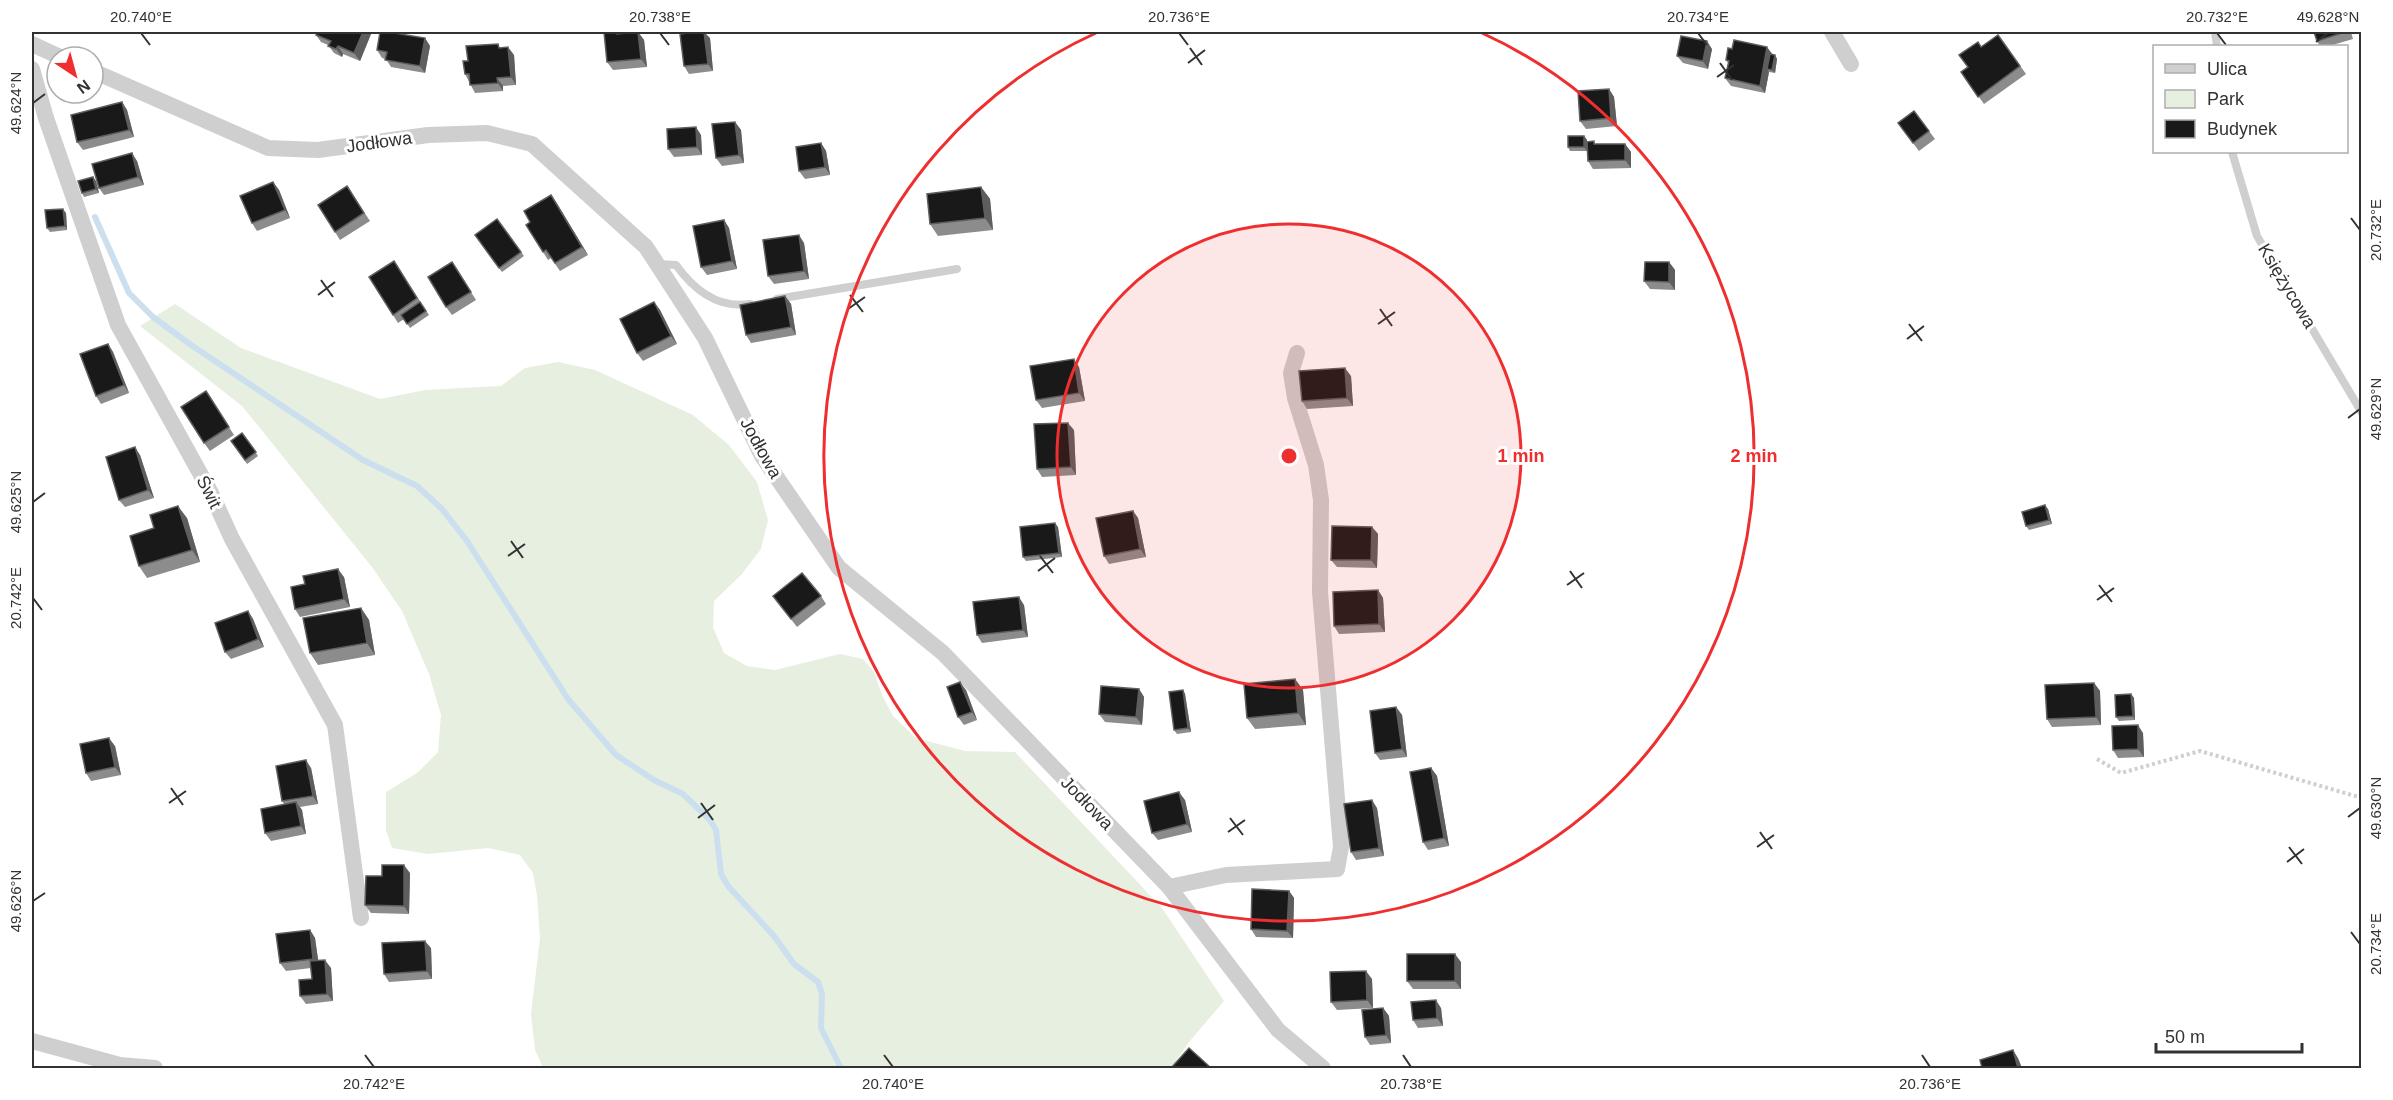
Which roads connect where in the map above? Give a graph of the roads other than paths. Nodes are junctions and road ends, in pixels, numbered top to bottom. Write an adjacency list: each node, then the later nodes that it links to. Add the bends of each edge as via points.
1 (1832, 32): 2 (street)
2 (1851, 64)
3 (105, 76): 6 (street, Jodłowa, via 268,148 318,150 428,135 487,133 532,144 646,247)
4 (32, 77): 13 (street, Świt, via 118,325 335,725)
5 (2232, 153): 11 (lane, Księżycowa, via 2257,236)
6 (657, 264): 9 (lane, via 676,265 687,281 712,298 735,306); 12 (street, Jodłowa, via 705,338 762,456 839,568 943,653)
7 (957, 269): 8 (lane)
8 (770, 300)
9 (758, 302)
10 (1297, 353): 12 (street, via 1291,373 1295,398 1316,465 1321,500 1320,592 1341,847 1337,868 1226,875)
11 (2361, 413)
12 (1169, 887): 16 (street, Jodłowa, via 1278,1030)
13 (362, 918)
14 (32, 1041): 15 (street, via 120,1065)
15 (155, 1068)
16 (1323, 1068)

